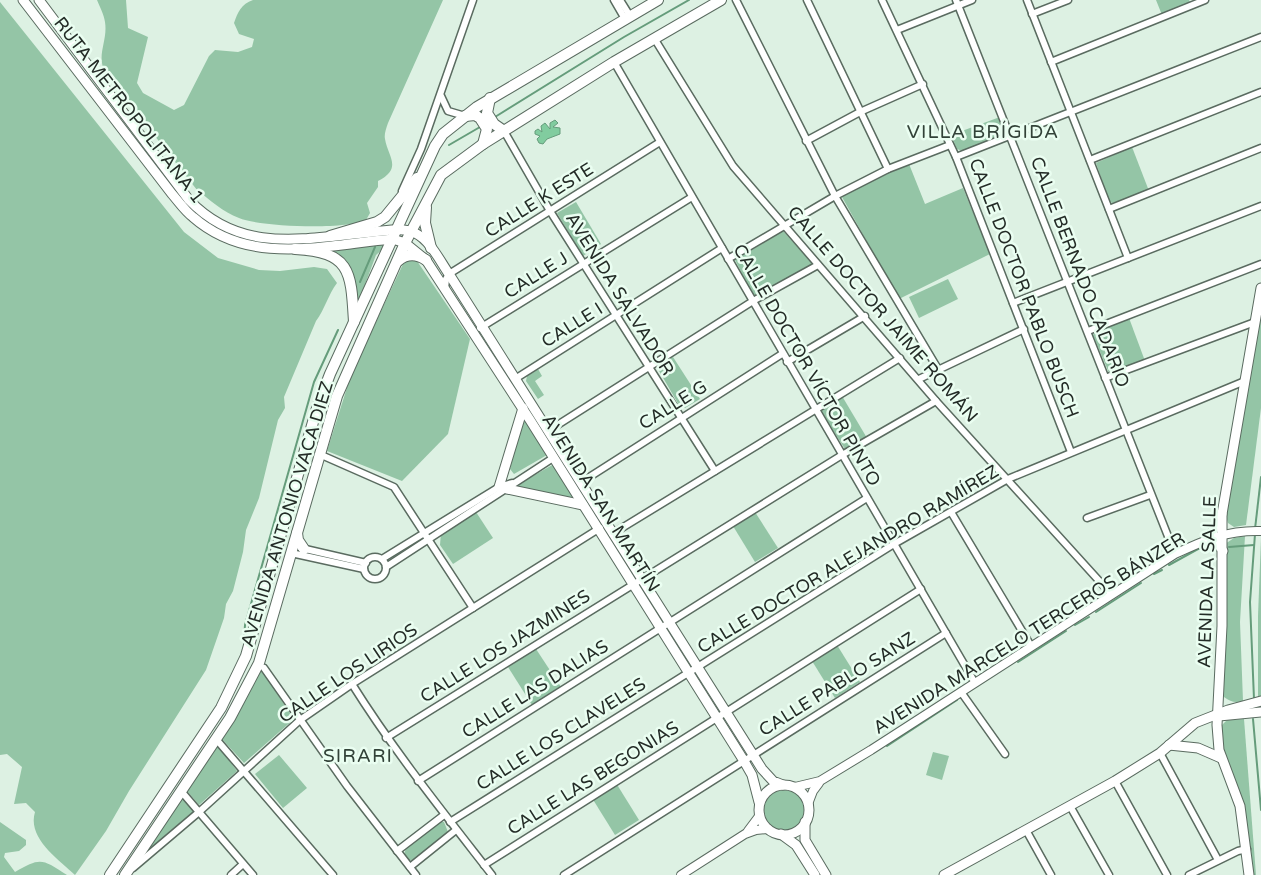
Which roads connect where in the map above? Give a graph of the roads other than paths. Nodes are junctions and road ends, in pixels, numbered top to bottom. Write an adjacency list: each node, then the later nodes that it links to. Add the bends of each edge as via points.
1 (23, 0): 59 (main road, RUTA METROPOLITANA 1, via 191,216 208,229 236,242 259,249)
2 (35, 0): 23 (main road, RUTA METROPOLITANA 1)
3 (39, 0): 23 (main road, RUTA METROPOLITANA 1)
4 (46, 0): 23 (main road, RUTA METROPOLITANA 1, via 59,16)
5 (473, 0): 28 (street)
6 (614, 0): 19 (street)
7 (620, 0): 19 (street)
8 (658, 0): 19 (highway, AVENIDA ANTONIO VACA DIEZ)
9 (721, 0): 22 (highway, AVENIDA ANTONIO VACA DIEZ)
10 (736, 0): 35 (street)
11 (807, 0): 30 (street)
12 (882, 0): 20 (street, CALLE DOCTOR PABLO BUSCH)
13 (972, 0): 17 (street)
14 (1027, 0): 18 (street)
15 (1068, 0): 18 (street)
16 (1205, 0): 25 (street)
17 (957, 2): 20 (street); 34 (street, CALLE BERNADO CADARIO)
18 (1032, 14): 25 (street)
19 (627, 18): 29 (highway, AVENIDA ANTONIO VACA DIEZ)
20 (897, 30): 26 (street, CALLE DOCTOR PABLO BUSCH)
21 (1261, 37): 31 (street)
22 (654, 38): 24 (highway, AVENIDA ANTONIO VACA DIEZ); 52 (street, CALLE DOCTOR JAIME ROMÁN, via 734,166)
23 (70, 42): 55 (main road, RUTA METROPOLITANA 1, via 200,211 235,231 256,237 276,240)
24 (614, 62): 33 (highway, AVENIDA ANTONIO VACA DIEZ); 36 (street, CALLE DOCTOR VÍCTOR PINTO)
25 (1051, 62): 31 (street)
26 (923, 84): 30 (street); 38 (street, CALLE DOCTOR PABLO BUSCH)
27 (1261, 92): 42 (street)
28 (440, 94): 32 (street, via 448,112); 40 (street)
29 (490, 98): 32 (highway, AVENIDA ANTONIO VACA DIEZ); 33 (highway, via 487,114)
30 (860, 112): 35 (street); 43 (street)
31 (1072, 112): 34 (street); 42 (street)
32 (465, 116): 37 (highway, via 475,115 483,122 487,134); 44 (highway, AVENIDA ANTONIO VACA DIEZ, via 443,134)
33 (504, 131): 37 (highway, AVENIDA ANTONIO VACA DIEZ); 51 (street, AVENIDA SALVADOR)
34 (1010, 136): 41 (street); 68 (street, CALLE BERNADO CADARIO)
35 (806, 141): 47 (street)
36 (660, 142): 46 (street, CALLE DOCTOR VÍCTOR PINTO); 51 (street, CALLE K ESTE)
37 (483, 144): 48 (highway, AVENIDA ANTONIO VACA DIEZ, via 449,167)
38 (950, 145): 41 (street, CALLE DOCTOR PABLO BUSCH); 43 (street)
39 (1261, 148): 50 (street)
40 (421, 149): 44 (street); 45 (street)
41 (956, 157): 72 (street, CALLE DOCTOR PABLO BUSCH)
42 (1090, 160): 50 (street)
43 (888, 169): 47 (street)
44 (420, 174): 45 (highway); 54 (highway, AVENIDA ANTONIO VACA DIEZ)
45 (400, 195): 55 (highway, via 377,222)
46 (692, 196): 58 (street, CALLE DOCTOR VÍCTOR PINTO); 64 (street, CALLE J)
47 (835, 196): 52 (street); 86 (street)
48 (426, 200): 53 (highway, AVENIDA ANTONIO VACA DIEZ); 57 (highway)
49 (1261, 206): 60 (street)
50 (1109, 209): 60 (street)
51 (550, 211): 64 (street, AVENIDA SALVADOR); 67 (street, CALLE K ESTE)
52 (785, 225): 61 (street); 66 (street, CALLE DOCTOR JAIME ROMÁN)
53 (412, 232): 54 (main road); 56 (highway, AVENIDA ANTONIO VACA DIEZ); 57 (main road, AVENIDA SAN MARTÍN, via 422,237)
54 (395, 235): 55 (main road, RUTA METROPOLITANA 1); 56 (main road, AVENIDA SAN MARTÍN); 59 (main road, RUTA METROPOLITANA 1); 75 (highway, AVENIDA ANTONIO VACA DIEZ)
55 (330, 236)
56 (405, 243): 62 (main road, AVENIDA SAN MARTÍN); 63 (highway, AVENIDA ANTONIO VACA DIEZ)
57 (431, 248): 67 (main road, AVENIDA SAN MARTÍN)
58 (722, 248): 61 (street, CALLE DOCTOR VÍCTOR PINTO); 73 (street, CALLE I)
59 (295, 249): 75 (highway, via 328,253 344,267 350,281)
60 (1128, 258): 68 (street)
61 (728, 259): 71 (street, CALLE DOCTOR VÍCTOR PINTO)
62 (426, 260): 63 (highway, via 407,255); 70 (main road, AVENIDA SAN MARTÍN)
63 (397, 262): 100 (highway, AVENIDA ANTONIO VACA DIEZ, via 343,381)
64 (584, 263): 73 (street, AVENIDA SALVADOR); 77 (street, CALLE J)
65 (1261, 264): 79 (street)
66 (818, 265): 71 (street); 74 (street, CALLE DOCTOR JAIME ROMÁN)
67 (449, 274): 70 (street); 77 (main road, AVENIDA SAN MARTÍN)
68 (1069, 281): 72 (street); 79 (street, CALLE BERNADO CADARIO)
69 (1261, 288): 76 (main road, AVENIDA LA SALLE)
70 (445, 290): 80 (main road, AVENIDA SAN MARTÍN)
71 (753, 301): 81 (street, CALLE DOCTOR VÍCTOR PINTO); 84 (street)
72 (1014, 303): 78 (street, CALLE DOCTOR PABLO BUSCH)
73 (616, 315): 84 (street, AVENIDA SALVADOR); 88 (street, CALLE I)
74 (865, 316): 82 (street, CALLE DOCTOR JAIME ROMÁN); 83 (street)
75 (354, 322): 96 (highway, AVENIDA ANTONIO VACA DIEZ)
76 (1255, 322): 87 (street); 90 (main road, AVENIDA LA SALLE)
77 (482, 327): 80 (street, CALLE J); 85 (main road, AVENIDA SAN MARTÍN)
78 (1024, 329): 86 (street); 99 (street, CALLE DOCTOR PABLO BUSCH)
79 (1088, 330): 87 (street, CALLE BERNADO CADARIO)
80 (473, 334): 85 (main road, AVENIDA SAN MARTÍN)
81 (782, 354): 83 (street, CALLE DOCTOR VÍCTOR PINTO); 95 (street, CALLE G)
82 (900, 358): 89 (street, CALLE DOCTOR JAIME ROMÁN); 93 (street)
83 (787, 362): 93 (street, CALLE DOCTOR VÍCTOR PINTO)
84 (650, 366): 95 (street, AVENIDA SALVADOR); 98 (street)
85 (502, 367): 88 (main road, AVENIDA SAN MARTÍN); 92 (main road, AVENIDA SAN MARTÍN)
86 (938, 369): 89 (street)
87 (1106, 378): 97 (street, CALLE BERNADO CADARIO)
88 (515, 379): 94 (main road, AVENIDA SAN MARTÍN)
89 (919, 379): 91 (street, CALLE DOCTOR JAIME ROMÁN)
90 (1245, 382): 97 (street, CALLE DOCTOR ALEJANDRO RAMÍREZ); 111 (main road, AVENIDA LA SALLE)
91 (936, 401): 101 (street, CALLE LOS JAZMINES); 104 (street, CALLE DOCTOR JAIME ROMÁN)
92 (522, 408): 94 (main road, AVENIDA SAN MARTÍN); 106 (main road)
93 (815, 408): 101 (street, CALLE DOCTOR VÍCTOR PINTO); 103 (street)
94 (534, 418): 98 (main road, AVENIDA SAN MARTÍN); 102 (main road, AVENIDA SAN MARTÍN)
95 (680, 418): 103 (street, AVENIDA SALVADOR); 105 (street, CALLE G)
96 (312, 425): 100 (highway, via 308,446 309,450); 184 (highway, AVENIDA ANTONIO VACA DIEZ, via 246,656 236,680)
97 (1125, 429): 99 (street, CALLE DOCTOR ALEJANDRO RAMÍREZ); 107 (street, CALLE BERNADO CADARIO)
98 (548, 431): 105 (main road, AVENIDA SAN MARTÍN)
99 (1072, 452): 104 (street, CALLE DOCTOR ALEJANDRO RAMÍREZ)
100 (319, 454): 115 (highway, AVENIDA ANTONIO VACA DIEZ); 118 (street, via 394,487)
101 (842, 455): 108 (street, CALLE DOCTOR VÍCTOR PINTO); 128 (street, CALLE LOS JAZMINES)
102 (553, 458): 106 (street); 109 (main road, AVENIDA SAN MARTÍN)
103 (715, 472): 116 (street)
104 (1008, 479): 110 (street, CALLE DOCTOR ALEJANDRO RAMÍREZ); 130 (street, CALLE DOCTOR JAIME ROMÁN)
105 (580, 483): 113 (main road, AVENIDA SAN MARTÍN)
106 (506, 487): 109 (main road); 118 (street)
107 (1150, 495): 112 (street); 124 (street, CALLE BERNADO CADARIO)
108 (867, 498): 120 (street, CALLE DOCTOR VÍCTOR PINTO); 132 (street, CALLE LAS DALIAS)
109 (583, 505): 113 (main road, AVENIDA SAN MARTÍN)
110 (951, 512): 120 (street, CALLE DOCTOR ALEJANDRO RAMÍREZ); 135 (street)
111 (1222, 514): 117 (main road, AVENIDA LA SALLE); 119 (main road)
112 (1087, 518)
113 (602, 527): 116 (main road, AVENIDA SAN MARTÍN); 128 (main road, AVENIDA SAN MARTÍN); 131 (street, CALLE LOS LIRIOS)
114 (1261, 531): 117 (street, AVENIDA MARCELO TERCEROS BÁNZER)
115 (296, 533): 121 (highway); 122 (highway, AVENIDA ANTONIO VACA DIEZ)
116 (612, 534): 128 (main road, AVENIDA SAN MARTÍN)
117 (1223, 534): 119 (street, AVENIDA MARCELO TERCEROS BÁNZER); 123 (main road, AVENIDA LA SALLE)
118 (427, 535): 125 (street); 127 (street); 131 (street)
119 (1208, 540): 123 (main road, via 1218,544); 124 (street, AVENIDA MARCELO TERCEROS BÁNZER)
120 (894, 544): 129 (street, CALLE DOCTOR VÍCTOR PINTO); 136 (street, CALLE DOCTOR ALEJANDRO RAMÍREZ)
121 (304, 549): 122 (street); 126 (street)
122 (292, 550): 126 (street); 149 (highway, AVENIDA ANTONIO VACA DIEZ, via 259,663)
123 (1223, 551): 146 (main road, AVENIDA LA SALLE)
124 (1175, 554): 130 (street, AVENIDA MARCELO TERCEROS BÁNZER)
125 (382, 559): 126 (street, via 373,558); 127 (street)
126 (365, 566): 127 (street, via 368,577 376,579 384,575)
127 (386, 566)
128 (637, 582): 132 (main road); 133 (main road, AVENIDA SAN MARTÍN); 150 (street, CALLE LOS JAZMINES)
129 (920, 589): 134 (street, CALLE DOCTOR VÍCTOR PINTO); 144 (street, CALLE LAS BEGONIAS)
130 (1111, 594): 135 (street, AVENIDA MARCELO TERCEROS BÁNZER)
131 (473, 608): 140 (street, CALLE LOS LIRIOS)
132 (669, 623): 133 (street, CALLE LAS DALIAS); 136 (main road)
133 (660, 628): 138 (main road, AVENIDA SAN MARTÍN); 158 (street, CALLE LAS DALIAS)
134 (946, 633): 139 (street, CALLE DOCTOR VÍCTOR PINTO); 154 (street, CALLE PABLO SANZ)
135 (1031, 646): 139 (street, AVENIDA MARCELO TERCEROS BÁNZER)
136 (698, 666): 138 (street, CALLE DOCTOR ALEJANDRO RAMÍREZ); 144 (main road)
137 (264, 668): 148 (street)
138 (688, 672): 147 (main road, AVENIDA SAN MARTÍN); 170 (street, CALLE LOS CLAVELES)
139 (975, 682): 141 (street, AVENIDA MARCELO TERCEROS BÁNZER)
140 (352, 684): 148 (street, CALLE LOS LIRIOS); 150 (street)
141 (961, 692): 153 (street); 159 (street, AVENIDA MARCELO TERCEROS BÁNZER)
142 (1261, 701): 143 (main road)
143 (1240, 710): 145 (main road); 146 (main road)
144 (726, 712): 147 (street, CALLE LAS BEGONIAS); 154 (main road)
145 (1261, 712)
146 (1219, 716): 151 (main road, via 1195,723); 155 (main road, AVENIDA LA SALLE, via 1217,735)
147 (717, 718): 156 (main road, AVENIDA SAN MARTÍN); 181 (street, CALLE LAS BEGONIAS)
148 (300, 720): 157 (street, CALLE LOS LIRIOS); 178 (street)
149 (216, 738): 157 (street); 163 (highway, AVENIDA ANTONIO VACA DIEZ)
150 (386, 738): 158 (street)
151 (1169, 745): 152 (main road); 155 (main road, via 1198,748)
152 (1160, 753): 160 (main road); 179 (street)
153 (1005, 754)
154 (754, 755): 156 (street, CALLE PABLO SANZ); 161 (main road, via 767,776)
155 (1222, 758): 177 (main road, AVENIDA LA SALLE, via 1240,806)
156 (744, 761): 164 (main road, AVENIDA SAN MARTÍN); 190 (street, CALLE PABLO SANZ)
157 (244, 771): 167 (street, CALLE LOS LIRIOS); 187 (street)
158 (418, 781): 168 (street)
159 (820, 781): 162 (street, AVENIDA MARCELO TERCEROS BÁNZER); 165 (street, AVENIDA MARCELO TERCEROS BÁNZER)
160 (1115, 782): 166 (main road); 197 (street)
161 (783, 785): 162 (main road); 164 (main road, via 767,791)
162 (795, 787): 165 (main road, via 804,794)
163 (181, 791): 167 (street); 183 (highway, AVENIDA ANTONIO VACA DIEZ)
164 (760, 802): 169 (main road)
165 (808, 804): 171 (main road)
166 (1070, 806): 174 (main road); 196 (street)
167 (199, 812): 180 (street); 183 (street, CALLE LOS LIRIOS)
168 (444, 815): 170 (street); 178 (street)
169 (760, 815): 172 (main road); 175 (street)
170 (450, 822): 173 (street)
171 (805, 822): 176 (main road, via 795,832); 193 (main road, via 805,840)
172 (768, 829): 175 (street); 176 (main road)
173 (456, 830): 181 (street); 182 (street)
174 (1026, 830): 194 (main road); 195 (street)
175 (745, 834): 191 (street)
176 (781, 834): 192 (main road, via 796,845)
177 (1247, 849): 179 (street); 199 (main road, AVENIDA LA SALLE)
178 (397, 851): 182 (street)
179 (1218, 860): 198 (street)
180 (243, 864): 185 (street); 186 (street)
181 (484, 864): 189 (street)
182 (410, 867): 188 (street)
183 (126, 874)
184 (110, 875)
185 (231, 875)
186 (253, 875)
187 (333, 875)
188 (416, 875)
189 (492, 875)
190 (564, 875)
191 (681, 875)
192 (815, 875)
193 (826, 875)
194 (944, 875)
195 (1051, 875)
196 (1108, 875)
197 (1167, 875)
198 (1189, 875)
199 (1249, 875)

